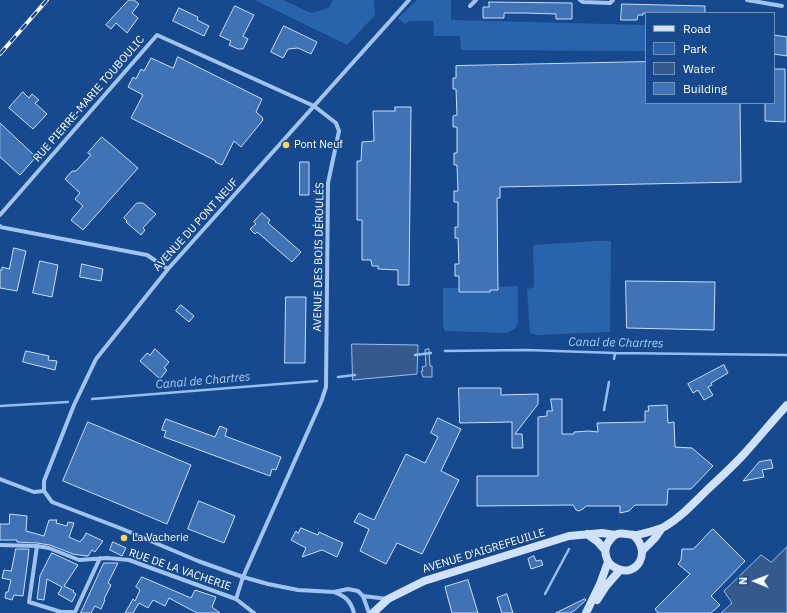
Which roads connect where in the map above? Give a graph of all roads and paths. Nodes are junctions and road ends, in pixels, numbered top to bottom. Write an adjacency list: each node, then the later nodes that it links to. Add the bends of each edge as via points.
1 (409, 0): 8 (street, AVENUE DU PONT NEUF)
2 (476, 0): 6 (street)
3 (580, 0): 4 (street, via 610,3)
4 (613, 0)
5 (747, 0): 7 (street)
6 (470, 6)
7 (782, 6)
8 (314, 106): 9 (street, RUE PIERRE-MARIE TOUBOULIC, via 157,35); 11 (street, AVENUE DU PONT NEUF); 26 (street, AVENUE DES BOIS DÉROULÉS, via 336,123 339,131 328,183 326,388)
9 (0, 215)
10 (0, 226): 11 (street, via 147,255)
11 (168, 269): 14 (street, AVENUE DU PONT NEUF, via 96,359 80,390 44,481)
12 (787, 405): 15 (main road, via 744,454 681,516)
13 (0, 479): 14 (street, via 34,492)
14 (44, 491): 26 (street, via 52,502)
15 (662, 528): 18 (main road); 22 (main road)
16 (584, 534): 17 (main road, AVENUE D'AIGREFEUILLE); 21 (main road, via 598,542); 30 (main road, AVENUE D'AIGREFEUILLE, via 569,536 424,581)
17 (615, 535): 18 (main road); 21 (main road)
18 (633, 535): 22 (main road)
19 (0, 545): 20 (street, RUE DE LA VACHERIE)
20 (37, 546): 23 (street, RUE DE LA VACHERIE, via 79,560); 23 (street, via 29,602 61,612 75,612)
21 (605, 550): 24 (main road)
22 (643, 550): 25 (main road, via 641,560 634,567)
23 (100, 558): 29 (street, RUE DE LA VACHERIE, via 129,560)
24 (608, 562): 25 (main road); 35 (main road)
25 (620, 570): 36 (main road)
26 (243, 577): 27 (street, via 298,590); 29 (street, RUE DE LA VACHERIE)
27 (334, 592): 28 (street, via 348,589 358,591); 32 (street, via 348,600)
28 (363, 596): 30 (street); 33 (street)
29 (236, 599): 31 (street, RUE DE LA VACHERIE)
30 (388, 600): 34 (main road, AVENUE D'AIGREFEUILLE)
31 (254, 613)
32 (354, 613)
33 (369, 613)
34 (373, 613)
35 (586, 613)
36 (589, 613)

